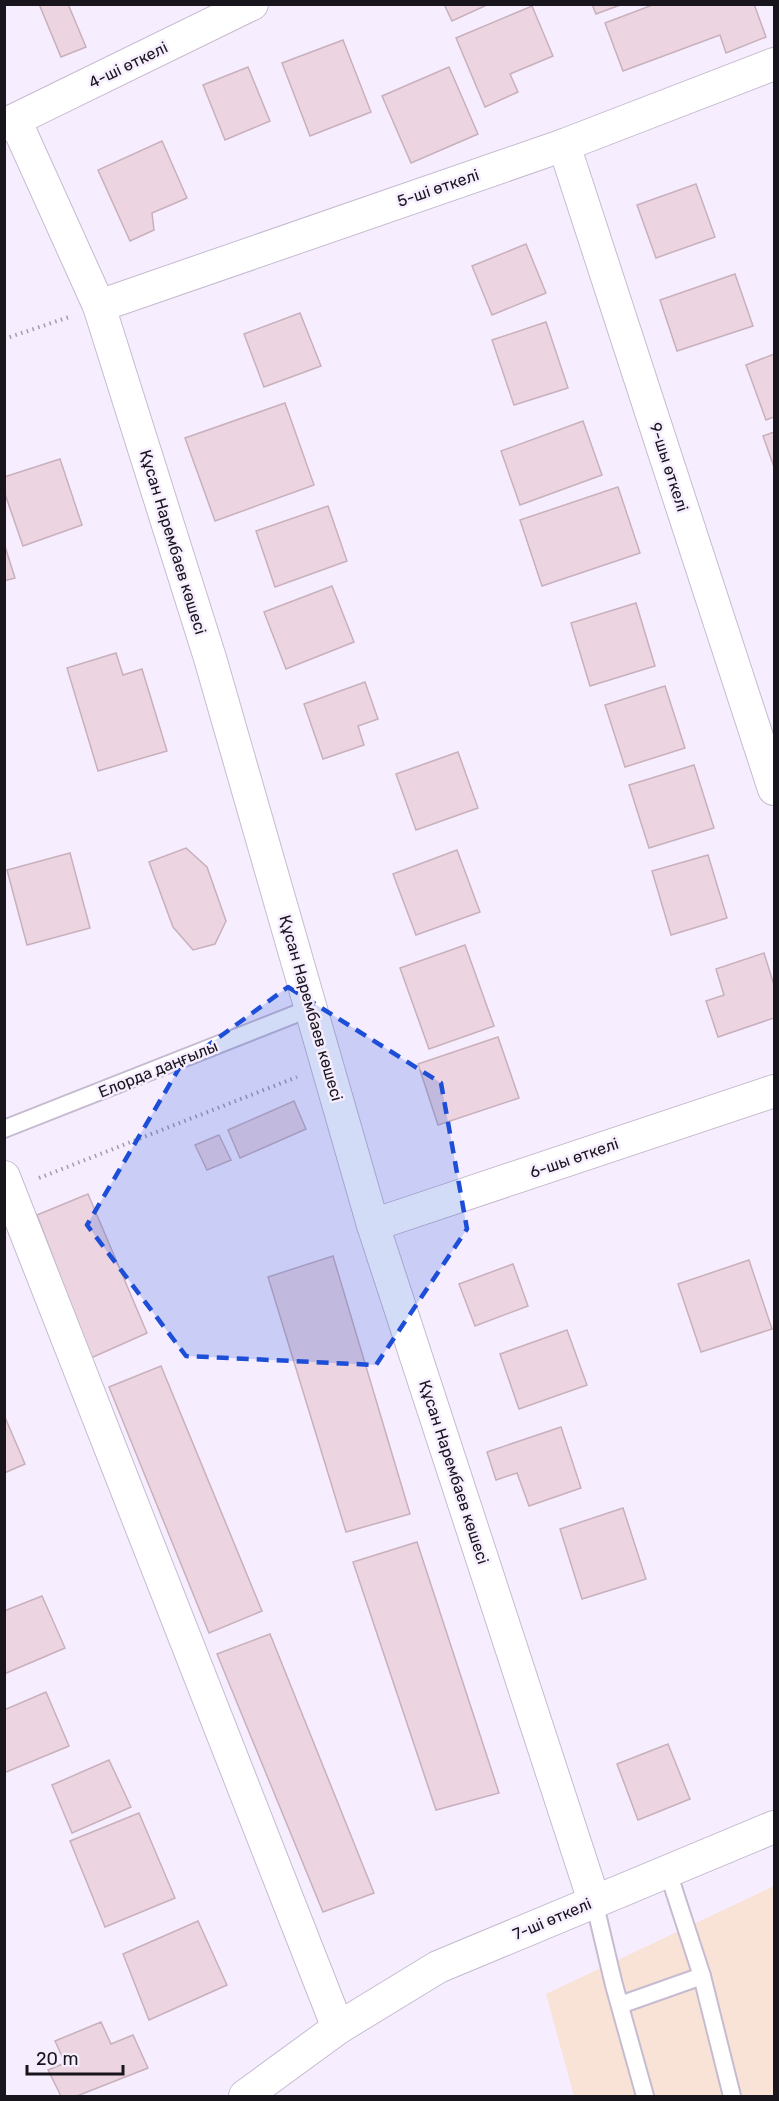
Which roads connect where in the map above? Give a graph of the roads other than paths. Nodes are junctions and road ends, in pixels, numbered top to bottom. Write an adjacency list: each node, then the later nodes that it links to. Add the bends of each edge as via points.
1 (252, 4): 3 (street, 4-ші өткелі)
2 (774, 64): 4 (street, 5-ші өткелі)
3 (10, 122): 5 (street, Құсан Нарембаев көшесі)
4 (564, 145): 5 (street, 5-ші өткелі); 6 (street, 9-шы өткелі)
5 (99, 306): 7 (street, Құсан Нарембаев көшесі, via 210,658)
6 (774, 789)
7 (310, 1008): 9 (lane, Елорда даңғылы); 11 (street, Құсан Нарембаев көшесі)
8 (774, 1091): 11 (street, 6-шы өткелі)
9 (4, 1130)
10 (7, 1183): 17 (street)
11 (373, 1225): 14 (street, Құсан Нарембаев көшесі)
12 (774, 1827): 13 (street, 7-ші өткелі)
13 (669, 1872): 14 (street, 7-ші өткелі); 15 (lane)
14 (594, 1901): 16 (lane); 17 (street, 7-ші өткелі, via 438,1967)
15 (702, 1977): 16 (lane); 20 (lane)
16 (620, 2005): 19 (lane)
17 (338, 2028): 18 (street, 7-ші өткелі)
18 (245, 2097)
19 (645, 2097)
20 (732, 2097)

